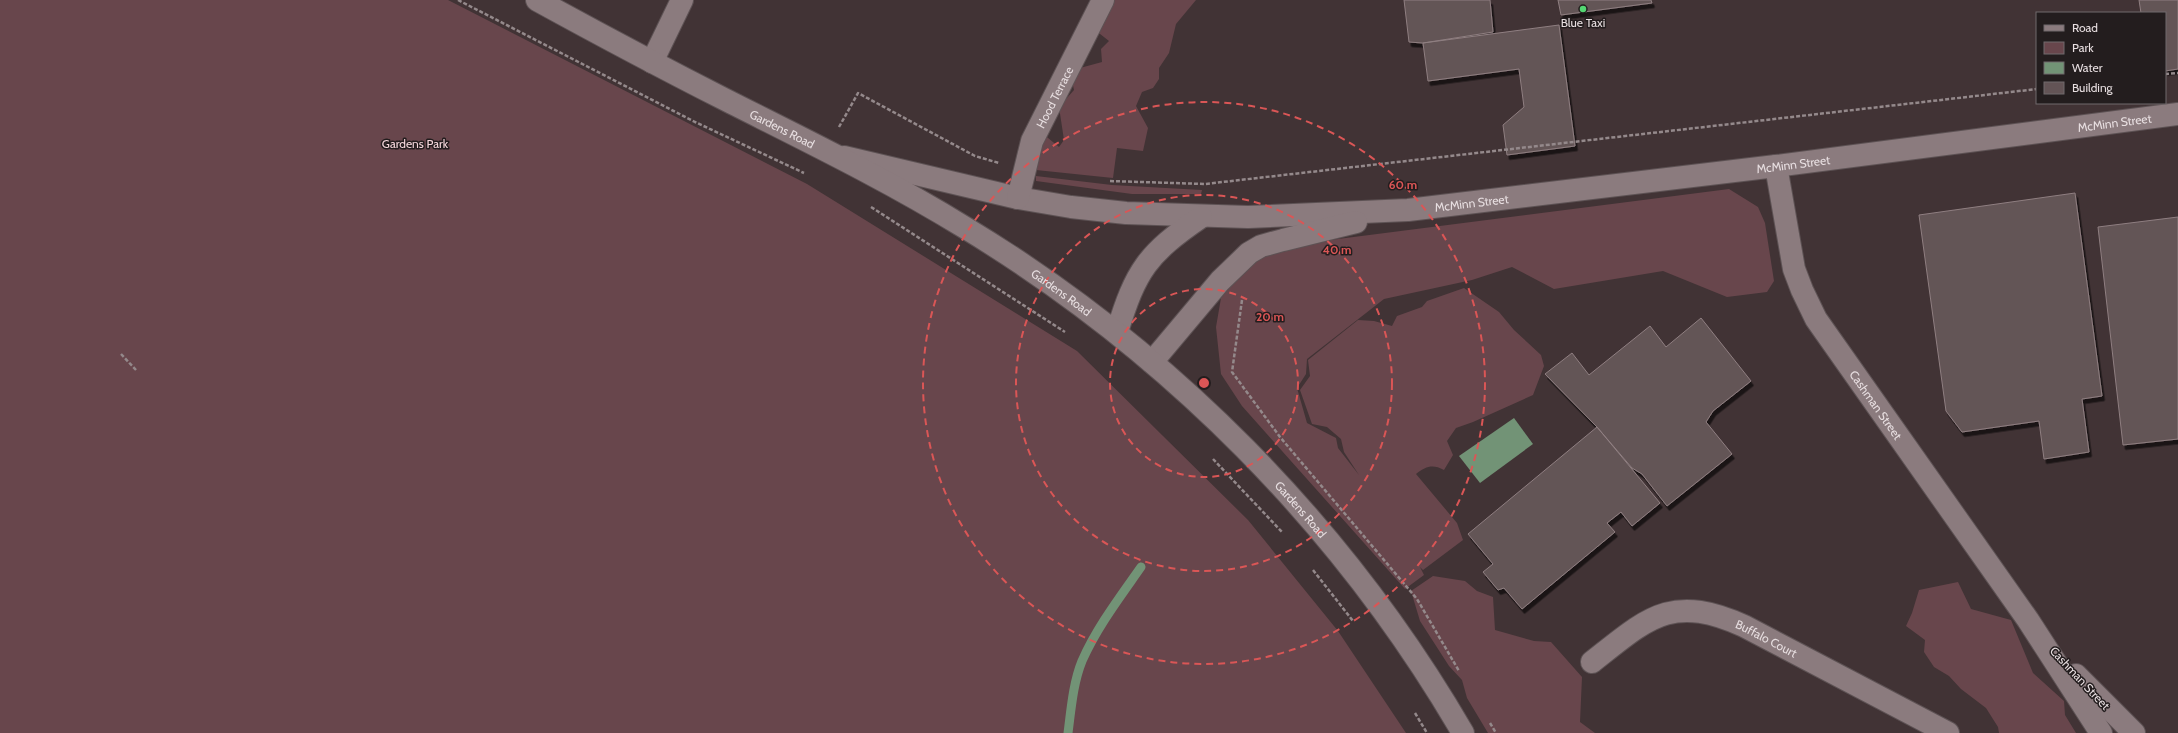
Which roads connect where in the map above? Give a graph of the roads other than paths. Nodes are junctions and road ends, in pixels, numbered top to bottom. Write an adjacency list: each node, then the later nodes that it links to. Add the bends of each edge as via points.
1 (537, 0): 4 (street, Gardens Road)
2 (682, 0): 4 (street)
3 (1103, 0): 8 (street, Hood Terrace, via 1032,141)
4 (652, 62): 6 (street, Gardens Road)
5 (2178, 114): 7 (street, McMinn Street)
6 (839, 156): 8 (street); 11 (street, Gardens Road, via 964,227 1048,282)
7 (1776, 166): 9 (street, McMinn Street); 13 (street, Cashman Street, via 1794,269 1816,319)
8 (1018, 198): 10 (street, via 1126,213)
9 (1408, 210): 10 (street, via 1248,218); 12 (street, via 1283,240 1261,246 1249,253 1220,281)
10 (1201, 217): 11 (street, via 1173,236 1144,265 1125,304)
11 (1117, 332): 12 (street, Gardens Road)
12 (1152, 362): 16 (street, Gardens Road, via 1262,464 1306,513 1398,629)
13 (2028, 620): 17 (street, Cashman Street); 18 (street, Cashman Street, via 2088,688)
14 (1592, 662): 15 (street, Buffalo Court, via 1640,624 1654,617 1672,611 1704,613 1724,617 1744,626)
15 (1946, 731)
16 (1463, 733)
17 (2101, 733)
18 (2134, 733)

